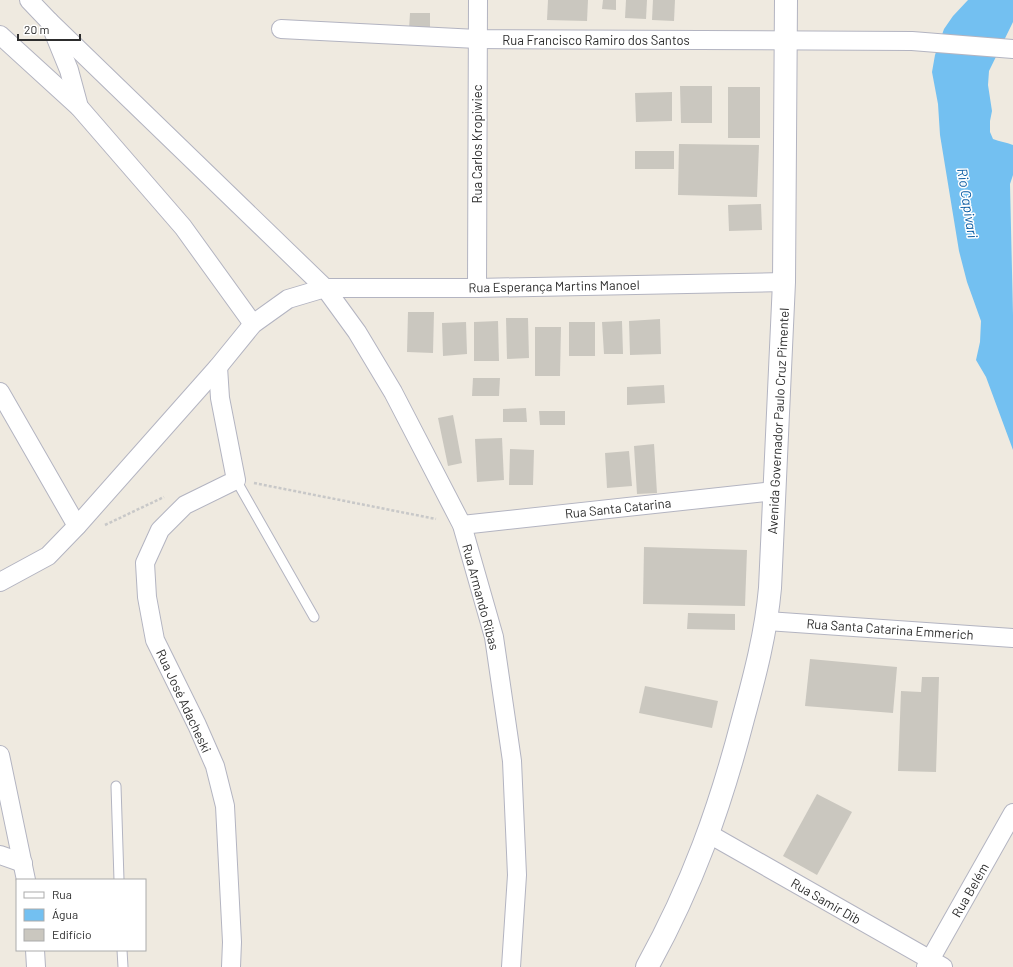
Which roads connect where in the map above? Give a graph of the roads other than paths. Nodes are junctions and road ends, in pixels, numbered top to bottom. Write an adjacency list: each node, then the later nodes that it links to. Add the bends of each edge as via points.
1 (29, 0): 4 (street, Rua Armando Ribas)
2 (478, 0): 7 (street, Rua Carlos Kropiwiec)
3 (786, 0): 8 (street, Avenida Governador Paulo Cruz Pimentel)
4 (50, 21): 10 (street, via 69,70); 12 (street, Rua Armando Ribas)
5 (281, 29): 7 (street, Rua Francisco Ramiro dos Santos)
6 (0, 35): 10 (street)
7 (477, 39): 8 (street, Rua Francisco Ramiro dos Santos); 13 (street, Rua Carlos Kropiwiec)
8 (786, 41): 9 (street, Rua Francisco Ramiro dos Santos, via 912,42); 11 (street, Avenida Governador Paulo Cruz Pimentel)
9 (1010, 48)
10 (78, 106): 14 (street, via 183,227)
11 (784, 282): 13 (street, Rua Esperança Martins Manoel); 18 (street, Avenida Governador Paulo Cruz Pimentel)
12 (324, 288): 13 (street, Rua Esperança Martins Manoel); 14 (street, Rua Esperança Martins Manoel, via 288,299); 19 (street, Rua Armando Ribas, via 357,332 394,392)
13 (477, 288)
14 (253, 324): 15 (street, Rua Esperança Martins Manoel)
15 (218, 367): 17 (street, via 220,398); 20 (street, Rua Esperança Martins Manoel)
16 (0, 392): 20 (street)
17 (236, 480): 22 (lane); 37 (street, Rua José Adacheski, via 185,505 160,530 145,563 147,597 155,640 215,766 225,806)
18 (774, 491): 19 (street, Rua Santa Catarina); 23 (street, Avenida Governador Paulo Cruz Pimentel)
19 (462, 525): 38 (street, Rua Armando Ribas, via 494,637 512,761 517,875)
20 (78, 526): 21 (street, Rua Esperança Martins Manoel, via 48,556)
21 (0, 582)
22 (314, 617)
23 (767, 621): 24 (street, Rua Santa Catarina Emmerich); 28 (street, Avenida Governador Paulo Cruz Pimentel, via 731,767)
24 (1013, 638)
25 (0, 755): 30 (street)
26 (116, 786): 31 (lane)
27 (1013, 814): 34 (street, Rua Belém)
28 (709, 834): 34 (street, Rua Samir Dib); 39 (street, Avenida Governador Paulo Cruz Pimentel, via 693,875)
29 (0, 855): 30 (street)
30 (25, 871)
31 (119, 879)
32 (35, 951): 35 (street)
33 (122, 951): 36 (lane)
34 (933, 965)
35 (36, 967)
36 (123, 967)
37 (231, 967)
38 (511, 967)
39 (647, 967)

